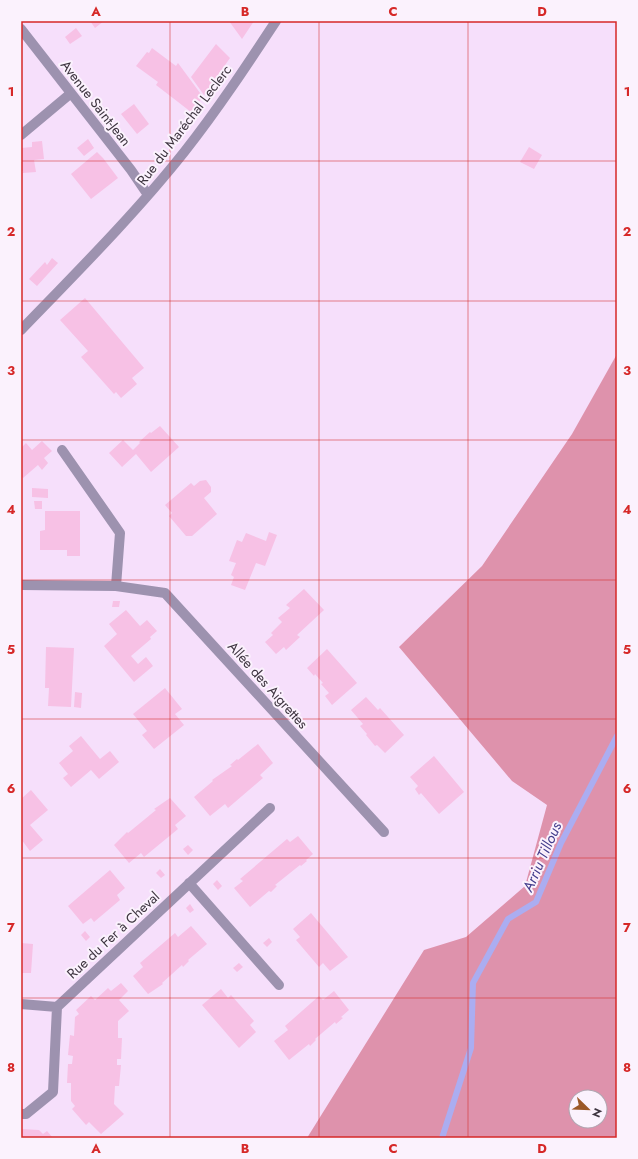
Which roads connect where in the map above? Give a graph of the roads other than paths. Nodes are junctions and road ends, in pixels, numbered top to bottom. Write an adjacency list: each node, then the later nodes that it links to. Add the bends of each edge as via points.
1 (276, 21): 5 (street, Rue du Maréchal Leclerc, via 186,151)
2 (21, 29): 3 (street, Avenue Saint-Jean)
3 (70, 94): 4 (street); 5 (street, Avenue Saint-Jean)
4 (21, 135)
5 (148, 195): 6 (street, Rue du Maréchal Leclerc)
6 (21, 330)
7 (62, 450): 9 (street, via 120,533)
8 (21, 585): 9 (street, Allée des Aigrettes)
9 (116, 586): 11 (street, Allée des Aigrettes, via 165,593)
10 (270, 808): 12 (street, Rue du Fer à Cheval)
11 (384, 832)
12 (189, 883): 13 (street); 15 (street, Rue du Fer à Cheval)
13 (279, 985)
14 (21, 1004): 15 (street)
15 (57, 1007): 16 (street, via 53,1092 26,1114)
16 (21, 1114)

